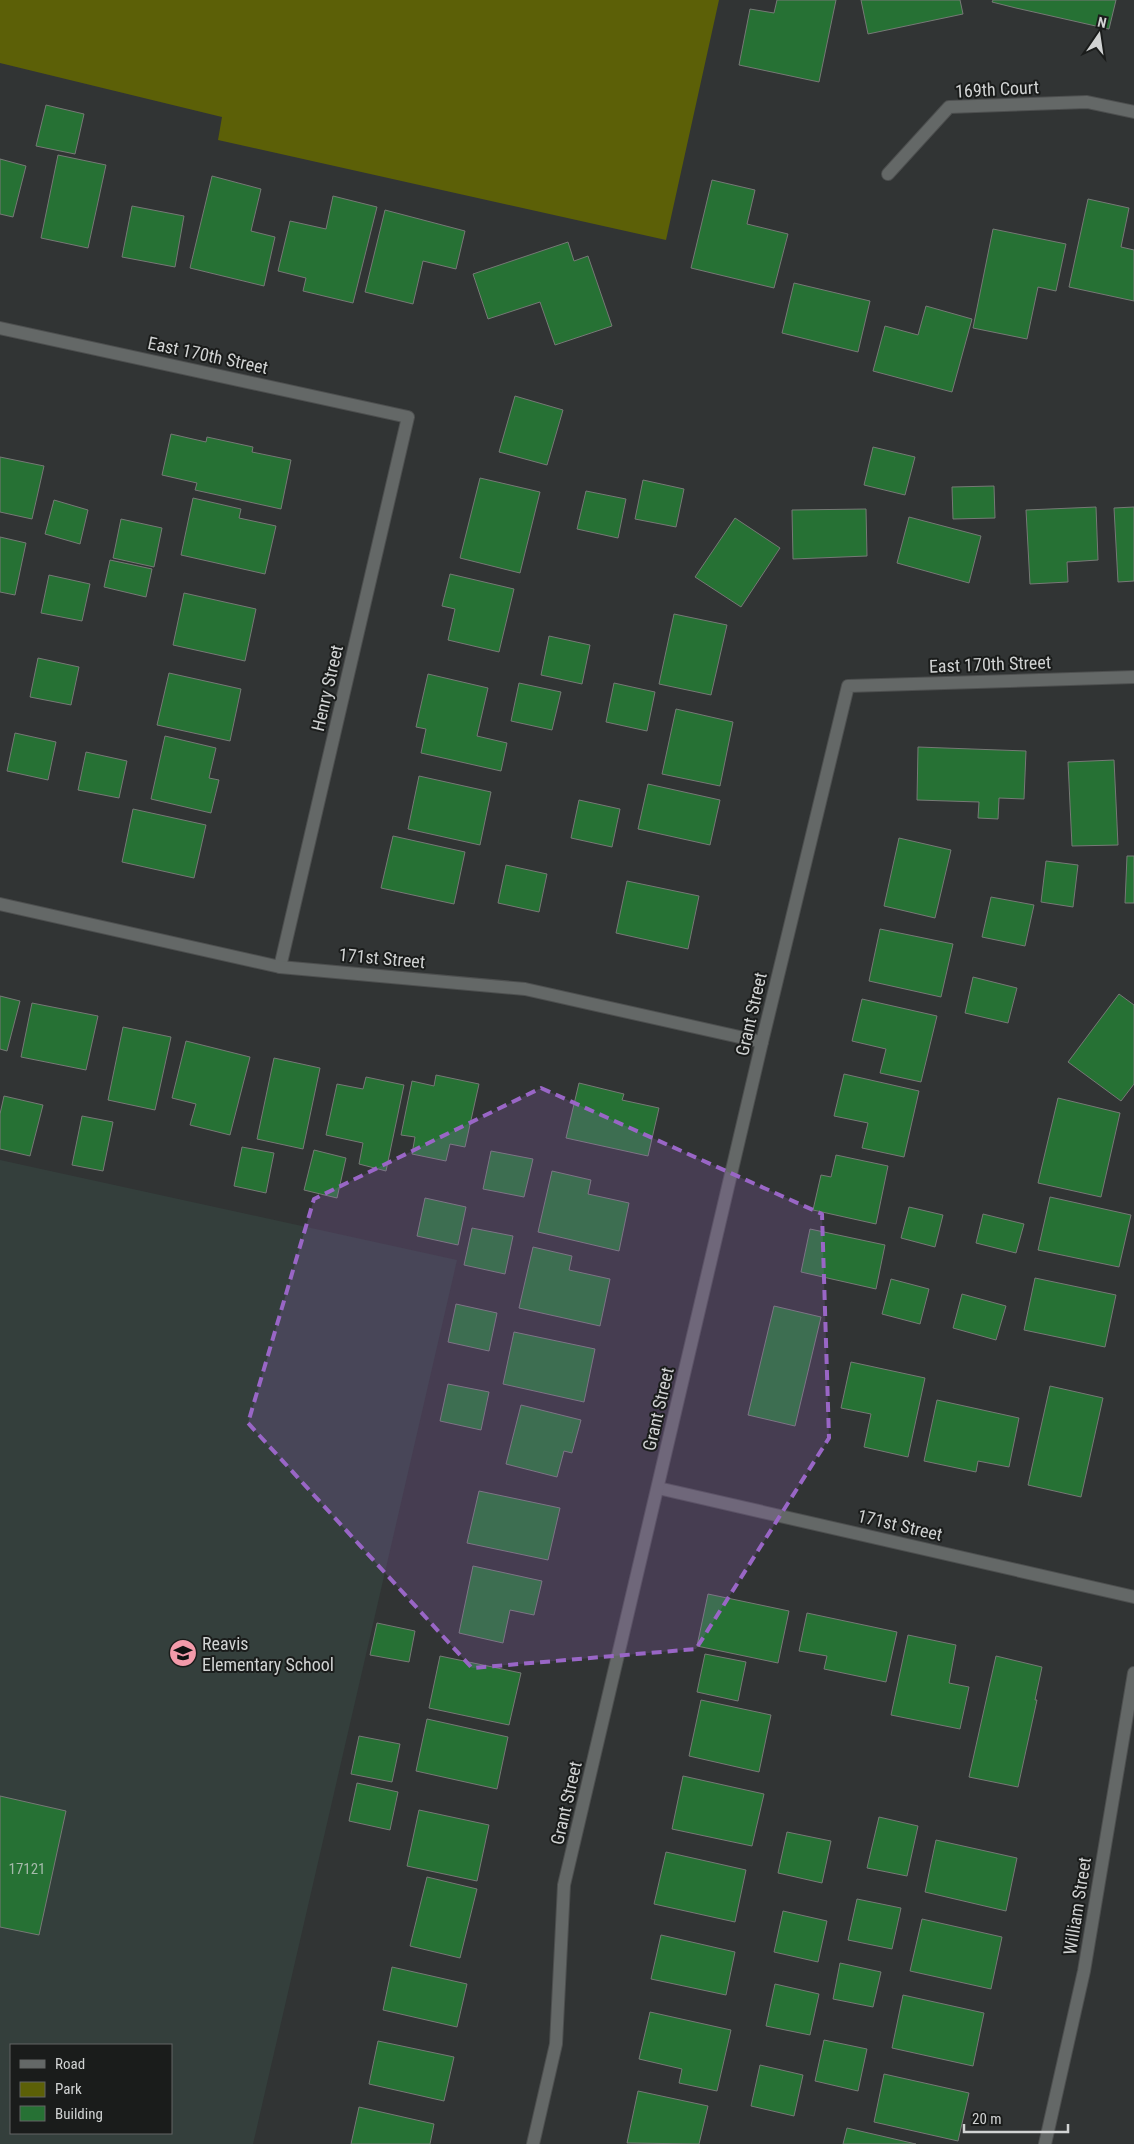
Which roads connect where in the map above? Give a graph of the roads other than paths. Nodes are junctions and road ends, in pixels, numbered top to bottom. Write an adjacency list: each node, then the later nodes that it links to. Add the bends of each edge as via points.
1 (1134, 112): 2 (street, 169th Court, via 1087,102 949,107)
2 (888, 174)
3 (0, 328): 4 (street, East 170th Street)
4 (408, 417): 8 (street, Henry Street)
5 (1134, 677): 6 (street, East 170th Street)
6 (848, 686): 9 (street, Grant Street)
7 (0, 904): 8 (street, 171st Street)
8 (280, 967): 9 (street, 171st Street, via 525,989)
9 (762, 1042): 10 (street, Grant Street)
10 (658, 1488): 11 (street, 171st Street); 13 (street, Grant Street, via 564,1885 556,2044)
11 (1134, 1597)
12 (1134, 1672): 14 (street, William Street, via 1084,1971)
13 (533, 2144)
14 (1045, 2144)

